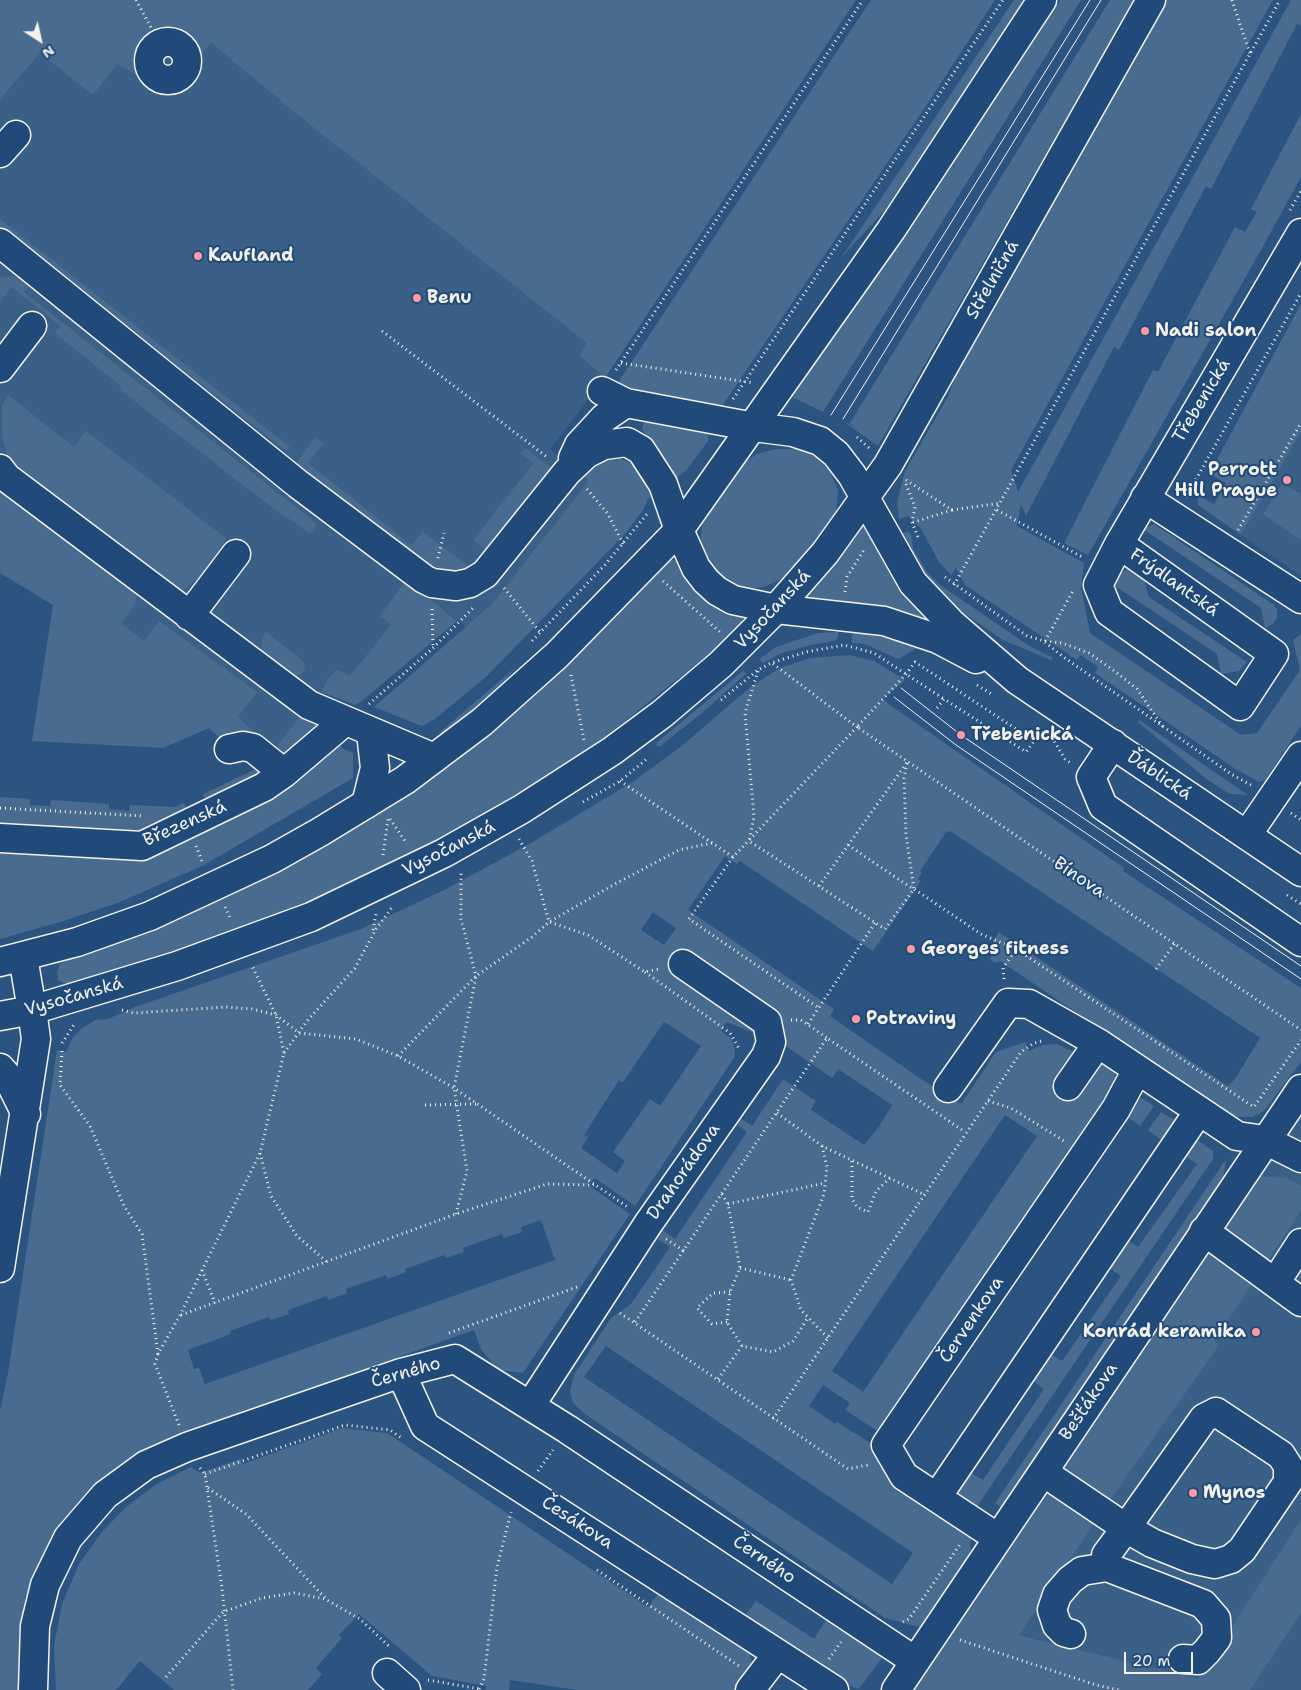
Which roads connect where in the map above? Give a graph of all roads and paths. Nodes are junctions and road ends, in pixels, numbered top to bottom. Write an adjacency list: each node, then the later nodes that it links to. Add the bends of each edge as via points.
1 (136, 0): 8 (path)
2 (863, 0): 16 (path, via 621,362)
3 (1003, 0): 16 (path)
4 (1042, 0): 21 (main road, via 891,230)
5 (1151, 0): 25 (main road, Střelničná, via 888,465)
6 (1232, 0): 9 (path)
7 (1280, 0): 9 (path)
8 (160, 44)
9 (1250, 54): 27 (path)
10 (1301, 233): 26 (main road, Třebenická)
11 (0, 243): 44 (main road, via 298,484)
12 (1301, 293): 28 (path, via 1184,500)
13 (32, 326): 15 (main road)
14 (382, 331): 22 (path)
15 (1, 365)
16 (747, 380): 19 (path)
17 (602, 391): 18 (main road)
18 (626, 403): 21 (main road); 24 (main road, via 604,418 579,445)
19 (730, 404)
20 (1301, 423): 34 (path)
21 (754, 427): 25 (main road, via 793,432 820,441 836,454); 33 (main road)
22 (527, 441)
23 (0, 469): 49 (main road)
24 (567, 472): 33 (main road, via 586,454 604,445 627,442 641,450 663,484); 35 (path, via 580,481 608,514); 44 (main road, via 485,574 470,583 456,586)
25 (865, 497): 40 (main road, Střelničná); 60 (main road, via 913,583)
26 (1145, 498): 37 (main road, Třebenická); 47 (main road)
27 (1001, 503): 29 (path); 30 (path)
28 (1187, 503)
29 (952, 510): 32 (path); 32 (path, via 904,479 915,507)
30 (997, 510): 41 (path); 45 (path)
31 (650, 511): 35 (path)
32 (912, 522): 38 (path)
33 (679, 530): 48 (main road, via 696,568 717,591 733,600); 70 (main road, via 557,655 482,722)
34 (1235, 535)
35 (623, 544): 53 (path)
36 (868, 544): 46 (path, via 847,577)
37 (1119, 544): 37 (main road, Frýdlantská, via 1274,654 1240,706 1109,612 1098,585)
38 (921, 545)
39 (236, 554): 49 (main road)
40 (824, 554): 48 (main road, Vysočanská)
41 (1090, 561)
42 (941, 574): 45 (path)
43 (662, 579): 51 (path)
44 (432, 583): 54 (path)
45 (954, 585): 52 (path, via 1028,636)
46 (845, 594)
47 (1301, 599)
48 (776, 608): 60 (main road, via 884,621 938,639); 88 (main road, Vysočanská, via 720,664 648,725 522,809)
49 (189, 616): 63 (main road, via 309,705)
50 (462, 621): 54 (path)
51 (728, 639)
52 (1045, 641): 65 (path); 65 (path, via 1062,643 1089,653 1116,672 1137,689)
53 (527, 646)
54 (433, 648): 63 (path)
55 (920, 656): 56 (path)
56 (915, 662): 58 (path); 61 (path, via 1034,741 1026,752)
57 (771, 663): 58 (path, via 806,652 844,646 874,653); 64 (path, Bínova); 83 (path, via 758,670 745,713 754,817)
58 (907, 674): 61 (path); 64 (path)
59 (972, 681): 60 (path)
60 (1007, 689): 67 (main road, Ďáblická)
61 (944, 699): 62 (path)
62 (937, 708)
63 (359, 721): 70 (main road); 72 (main road, Březenská); 76 (main road, via 375,768)
64 (857, 727): 71 (path, Bínova); 83 (path)
65 (1163, 727): 75 (path)
66 (1047, 729): 73 (path, via 1065,759)
67 (1113, 744): 73 (main road); 80 (main road, Ďáblická)
68 (228, 749): 72 (main road, via 253,748)
69 (1301, 756): 75 (main road)
70 (434, 758): 76 (main road)
71 (908, 761): 86 (path); 93 (path, via 904,778 906,835); 100 (path, Bínova)
72 (284, 773): 81 (main road, Březenská, via 264,787 142,846)
73 (1091, 778): 99 (main road, via 1103,806)
74 (620, 781): 84 (path)
75 (1271, 799): 79 (path); 80 (main road)
76 (371, 801): 88 (path); 102 (main road, via 222,884 150,916 77,942)
77 (0, 808): 78 (path)
78 (146, 816)
79 (1301, 820)
80 (1247, 835): 91 (main road, Ďáblická)
81 (0, 838)
82 (519, 839): 97 (path, via 532,861)
83 (749, 841): 87 (path); 92 (path)
84 (712, 843): 87 (path); 97 (path, via 679,850)
85 (194, 844): 89 (path)
86 (848, 845): 92 (path); 93 (path)
87 (733, 857): 109 (path, via 689,919)
88 (421, 864): 111 (main road, Vysočanská, via 312,917 177,966)
89 (204, 865)
90 (461, 870): 107 (path, via 461,919)
91 (1301, 872)
92 (818, 886): 98 (path)
93 (914, 889): 98 (path, via 885,929); 101 (path, via 981,934)
94 (221, 900): 96 (path)
95 (394, 905): 117 (path, via 376,928 355,968)
96 (232, 922)
97 (549, 922): 106 (path, via 588,935); 107 (path)
98 (875, 923): 109 (path)
99 (1301, 942)
100 (1175, 943): 105 (path); 116 (path, Bínova)
101 (1016, 948): 108 (path, via 1003,968); 136 (path)
102 (12, 959): 111 (main road)
103 (683, 964): 106 (path); 114 (main road)
104 (252, 966): 112 (path)
105 (1156, 969)
106 (645, 972): 124 (path, via 730,1033 740,1049)
107 (476, 976): 125 (path); 129 (path)
108 (1008, 1002): 122 (main road, via 1029,1004); 130 (main road)
109 (819, 1008): 115 (path)
110 (116, 1009): 112 (path, via 133,1013 226,1007)
111 (32, 1010): 113 (main road, Vysočanská); 139 (main road, via 36,1039)
112 (276, 1015): 117 (path); 123 (path)
113 (0, 1016)
114 (768, 1022): 115 (path, via 801,1020); 155 (main road, Drahorádova, via 771,1042 766,1056)
115 (808, 1024): 118 (path)
116 (1301, 1030)
117 (299, 1033): 123 (path); 125 (path, via 356,1039)
118 (827, 1038): 138 (path); 140 (path)
119 (1051, 1039): 132 (path, via 1034,1043 1021,1052)
120 (1301, 1040): 136 (path)
121 (62, 1043): 174 (path, via 60,1085 90,1126 124,1206 142,1234)
122 (1098, 1043): 127 (main road); 128 (main road)
123 (284, 1054): 144 (path)
124 (739, 1055)
125 (398, 1056): 129 (path)
126 (0, 1068): 139 (main road)
127 (1137, 1070): 137 (main road); 145 (main road, Červenkova, via 1116,1109)
128 (1068, 1086)
129 (454, 1088): 133 (path); 135 (path)
130 (948, 1088)
131 (1301, 1089): 142 (main road, Bešťákova)
132 (988, 1101): 140 (path); 145 (path, via 1011,1108)
133 (477, 1104): 135 (path); 150 (path)
134 (425, 1105): 135 (path)
135 (456, 1105): 154 (path, via 467,1171)
136 (1254, 1107): 141 (path)
137 (1199, 1111): 141 (main road); 186 (main road)
138 (777, 1113): 143 (path); 151 (path)
139 (26, 1114): 160 (main road)
140 (966, 1132): 152 (path)
141 (1236, 1136): 142 (main road)
142 (1265, 1140): 146 (main road); 156 (main road, Bešťákova)
143 (822, 1146): 147 (path); 149 (path)
144 (260, 1153): 159 (path, via 271,1196 297,1236); 162 (path)
145 (1084, 1155): 186 (main road, Červenkova, via 886,1444 904,1476)
146 (1301, 1158)
147 (852, 1160): 148 (path); 148 (path, via 852,1199 857,1207 868,1212 876,1191)
148 (890, 1178): 152 (path)
149 (825, 1183): 153 (path); 163 (path, via 824,1194)
150 (595, 1185): 154 (path, via 547,1184); 155 (path)
151 (722, 1194): 153 (path); 158 (path)
152 (923, 1194): 172 (path)
153 (728, 1204): 161 (path)
154 (456, 1214): 159 (path)
155 (648, 1224): 158 (path); 177 (main road, Drahorádova)
156 (1204, 1231): 164 (main road); 182 (main road, Bešťákova)
157 (1301, 1244): 164 (main road)
158 (684, 1251): 170 (path)
159 (327, 1262): 167 (path)
160 (0, 1268)
161 (740, 1268): 163 (path); 165 (path)
162 (202, 1270): 167 (path); 168 (path)
163 (792, 1280): 169 (path)
164 (1275, 1283): 166 (main road)
165 (730, 1292): 171 (path); 171 (path, via 714,1293 697,1308 712,1324)
166 (1301, 1302)
167 (215, 1303): 168 (path)
168 (180, 1315): 174 (path)
169 (807, 1319): 172 (path); 173 (path, via 793,1341 773,1352)
170 (635, 1322)
171 (727, 1322): 173 (path)
172 (828, 1338): 178 (path)
173 (742, 1346): 176 (path)
174 (158, 1354): 181 (path, via 155,1364)
175 (401, 1373): 177 (main road, Černého, via 456,1359); 181 (main road, Černého); 185 (main road, Česákova, via 425,1426)
176 (718, 1379)
177 (530, 1406): 179 (main road, Černého)
178 (773, 1419)
179 (567, 1429): 185 (path); 197 (main road, Černého)
180 (406, 1441): 183 (path, via 390,1430 345,1425)
181 (187, 1447): 183 (path); 209 (main road, Černého, via 146,1465 105,1495 68,1538 45,1585 35,1626)
182 (1043, 1472): 191 (main road); 192 (main road, Bešťákova)
183 (205, 1474): 184 (path)
184 (207, 1488): 195 (path, via 246,1514); 196 (path)
185 (525, 1488): 188 (path); 201 (main road, Česákova)
186 (937, 1497): 190 (main road, Červenkova)
187 (503, 1506): 188 (path)
188 (511, 1512): 189 (path); 208 (path, via 497,1567 484,1679)
189 (520, 1517)
190 (975, 1524): 192 (main road, Červenkova); 198 (path, via 909,1619)
191 (1126, 1528): 191 (main road, via 1152,1543 1192,1559 1215,1564 1231,1559 1242,1550 1288,1482 1288,1466 1281,1455 1216,1412 1204,1418); 194 (main road, via 1106,1555)
192 (998, 1538): 199 (main road, Bešťákova)
193 (594, 1567): 206 (path)
194 (1107, 1567): 200 (main road, via 1082,1571 1057,1595 1052,1610 1057,1625); 202 (main road, via 1203,1604 1216,1619 1217,1638 1207,1651 1198,1660)
195 (325, 1599): 196 (path, via 286,1594 262,1598); 204 (path, via 360,1619)
196 (223, 1612): 205 (path); 210 (path, via 228,1628)
197 (855, 1620): 203 (main road, Černého); 207 (path)
198 (899, 1625)
199 (935, 1632): 203 (main road, Bešťákova); 212 (path)
200 (1072, 1634)
201 (777, 1655): 206 (main road); 207 (main road, Česákova)
202 (1184, 1659)
203 (915, 1661): 211 (main road, Bešťákova)
204 (404, 1674): 208 (path)
205 (166, 1677)
206 (754, 1684)
207 (825, 1684)
208 (479, 1689)
209 (33, 1690)
210 (233, 1690)
211 (896, 1690)
212 (1119, 1690)

